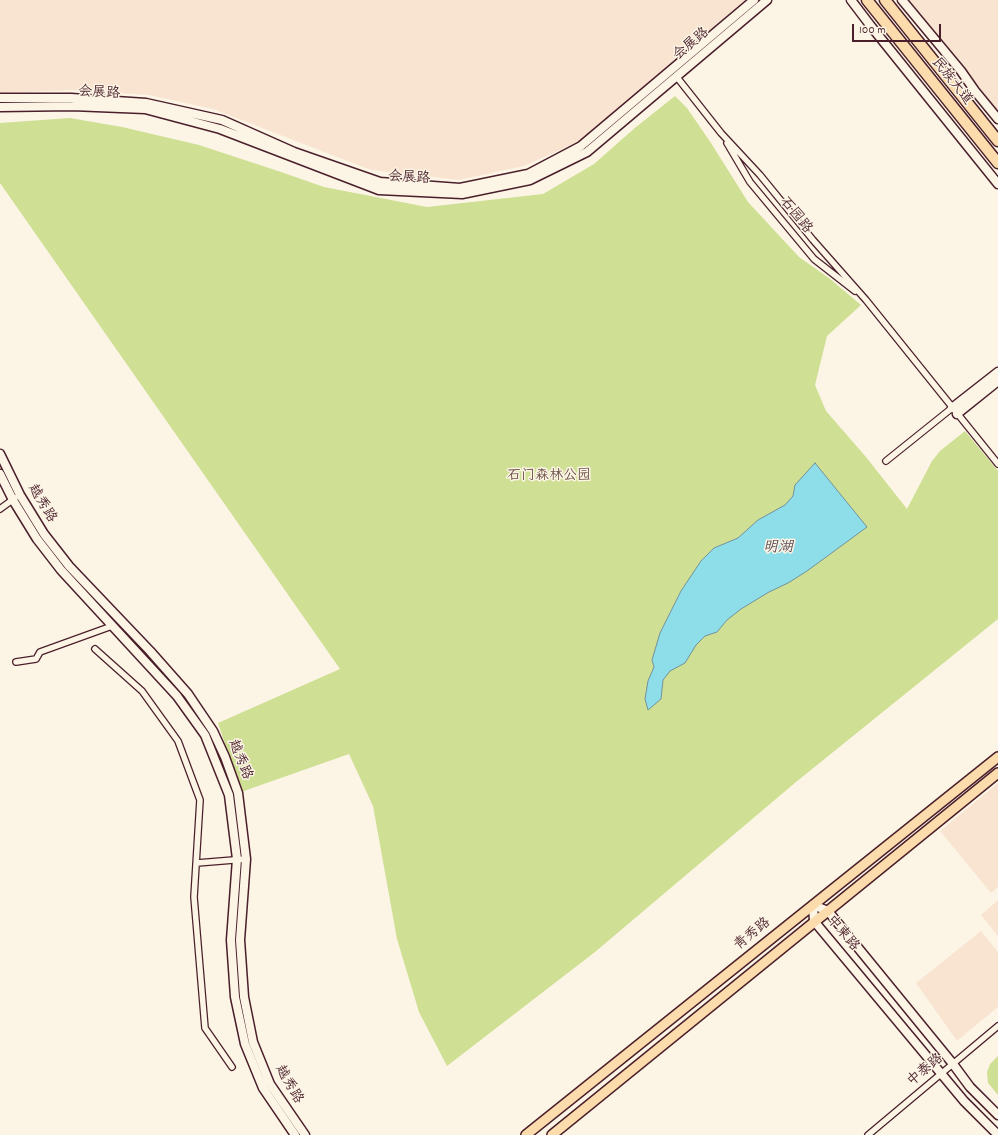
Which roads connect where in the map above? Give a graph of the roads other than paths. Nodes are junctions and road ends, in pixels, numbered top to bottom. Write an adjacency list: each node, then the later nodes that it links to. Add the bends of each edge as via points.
1 (754, 0): 8 (main road, 会展路, via 581,146 528,174 460,188 380,182 294,152 222,120 146,103 71,98)
2 (767, 0): 7 (main road, 会展路)
3 (851, 0): 16 (main road)
4 (867, 0): 11 (highway, 民族大道)
5 (885, 0): 13 (highway, 民族大道)
6 (902, 0): 10 (main road, via 938,41)
7 (676, 76): 9 (main road, 会展路, via 587,152 530,180 462,194 379,190 220,129 145,109); 12 (street, 石园路)
8 (0, 98)
9 (0, 106)
10 (998, 119)
11 (973, 132): 14 (highway, 民族大道); 15 (highway)
12 (721, 133): 17 (street, 石园路); 17 (street, 石园路, via 750,182 814,259)
13 (998, 141)
14 (998, 163)
15 (998, 169)
16 (998, 184)
17 (866, 300): 20 (street, 石园路)
18 (998, 372): 20 (main road)
19 (998, 381): 20 (main road)
20 (954, 411): 22 (street); 23 (street, 石园路)
21 (0, 454): 25 (main road, 越秀路)
22 (886, 461)
23 (998, 464)
24 (0, 474): 26 (main road, 越秀路)
25 (20, 495): 26 (street); 34 (main road, 越秀路, via 44,534 69,566 188,694 213,731 238,793)
26 (13, 500): 27 (street); 28 (main road, 越秀路, via 37,539 61,570)
27 (0, 509)
28 (112, 626): 30 (street, via 40,652 36,659); 33 (main road, 越秀路, via 177,696 205,735 229,795)
29 (95, 649): 35 (street, via 142,690 178,742 200,800)
30 (16, 662)
31 (998, 757): 36 (main road, 青秀路)
32 (998, 773): 37 (main road, 青秀路)
33 (237, 859): 34 (street); 35 (street); 44 (main road, 越秀路, via 231,940 234,997 245,1044 262,1088)
34 (246, 859): 45 (main road, 越秀路, via 240,940 244,997 253,1042 270,1084)
35 (197, 863): 41 (street, via 194,897 205,1028)
36 (813, 905): 37 (main road, 中柬路); 38 (main road, 中柬路); 46 (main road, 青秀路)
37 (828, 910): 38 (main road, 青秀路); 40 (main road, 中柬路)
38 (814, 921): 42 (main road, 中柬路); 47 (main road, 青秀路)
39 (998, 1026): 40 (street, 中泰路)
40 (953, 1064): 42 (street, 中泰路); 43 (main road, 中柬路, via 970,1087)
41 (232, 1067)
42 (942, 1074): 48 (street, 中泰路); 49 (main road, 中柬路, via 964,1101)
43 (998, 1115)
44 (295, 1135)
45 (305, 1135)
46 (526, 1135)
47 (552, 1135)
48 (868, 1135)
49 (998, 1135)

